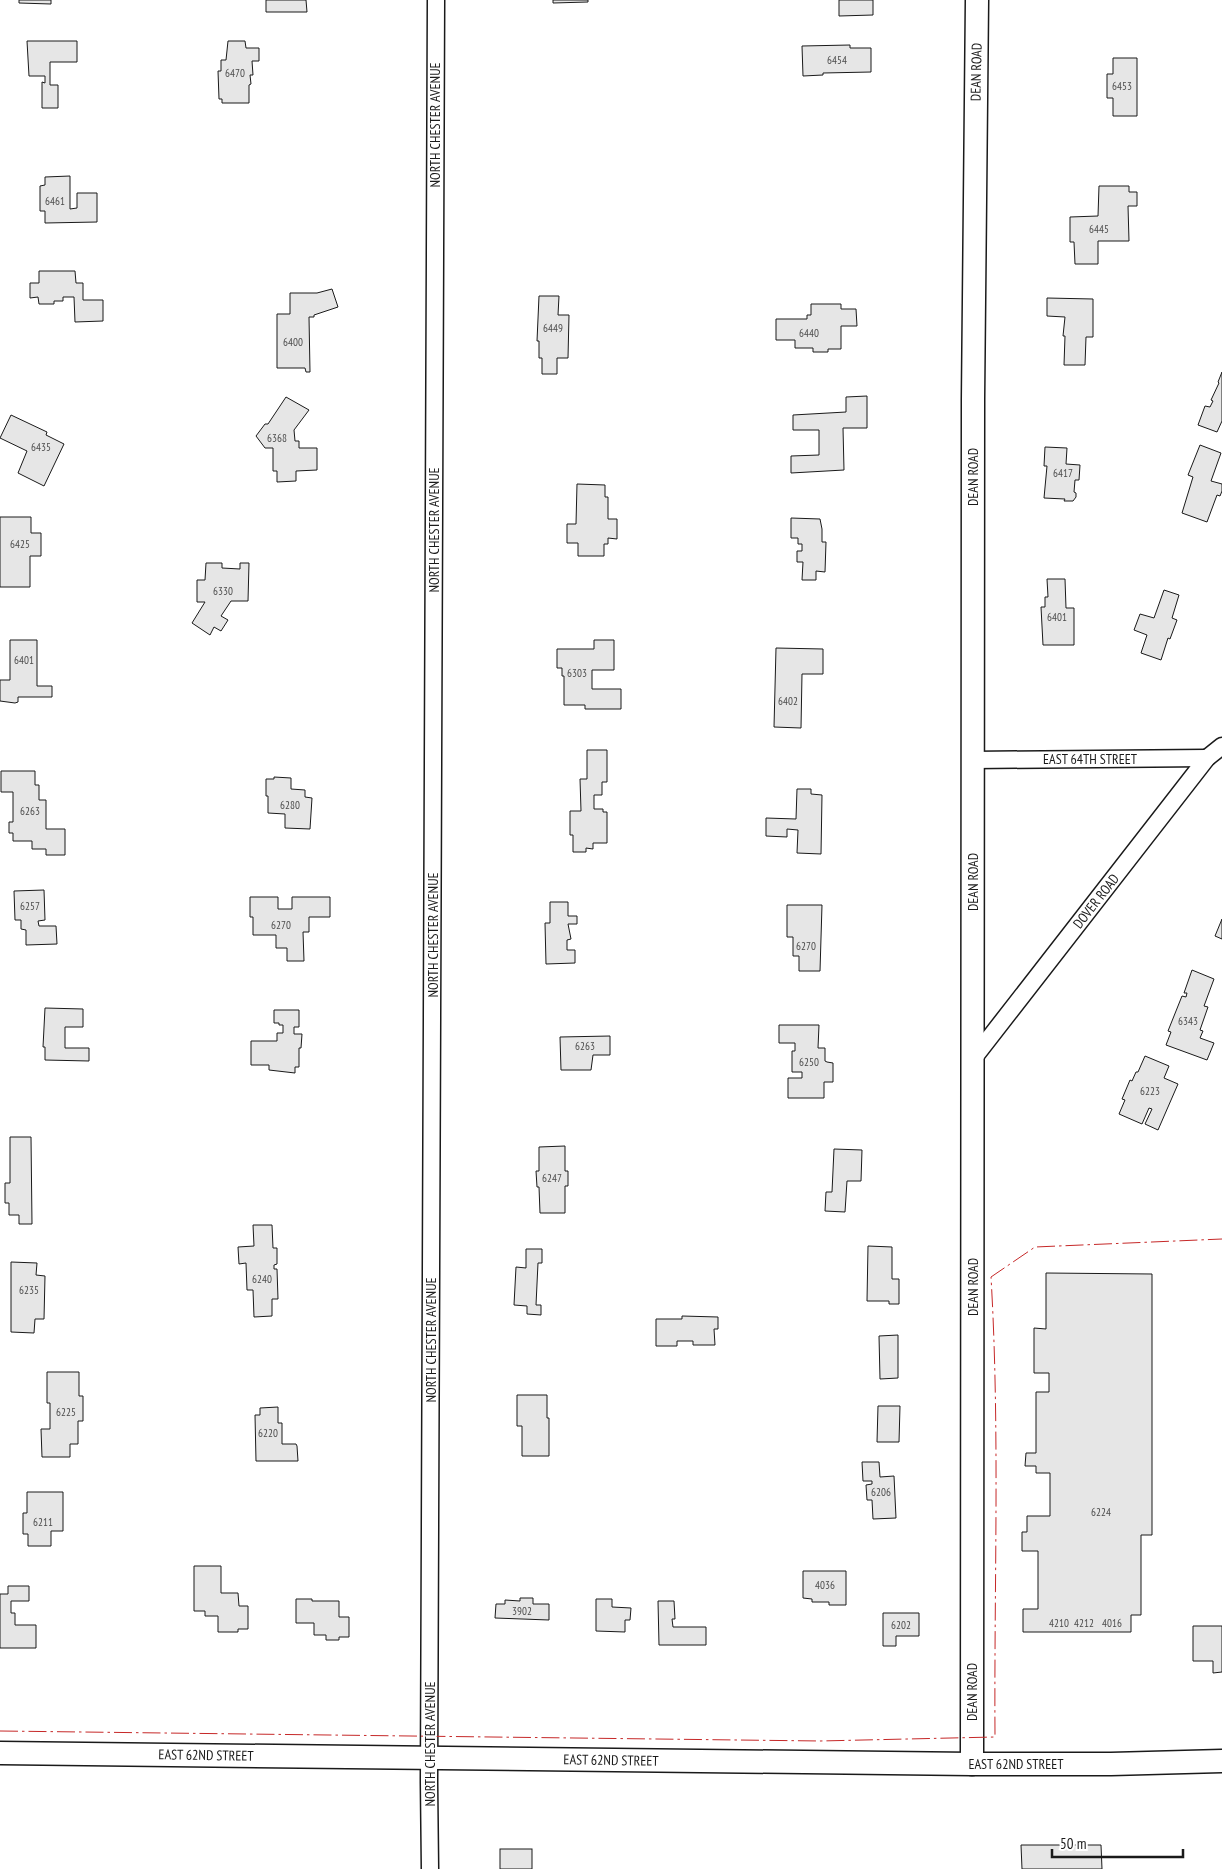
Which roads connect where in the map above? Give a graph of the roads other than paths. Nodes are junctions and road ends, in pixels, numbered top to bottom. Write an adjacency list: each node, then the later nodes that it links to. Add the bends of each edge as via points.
1 (436, 0): 8 (street, NORTH CHESTER AVENUE)
2 (977, 0): 5 (street, DEAN ROAD)
3 (1222, 746): 4 (street, DOVER ROAD)
4 (1206, 758): 5 (street, EAST 64TH STREET); 6 (street, DOVER ROAD)
5 (973, 760): 6 (street, DEAN ROAD)
6 (973, 1059): 10 (street, DEAN ROAD)
7 (0, 1753): 8 (street, EAST 62ND STREET)
8 (430, 1758): 10 (street, EAST 62ND STREET); 11 (street, NORTH CHESTER AVENUE)
9 (1222, 1762): 10 (street, EAST 62ND STREET)
10 (972, 1764)
11 (430, 1869)

